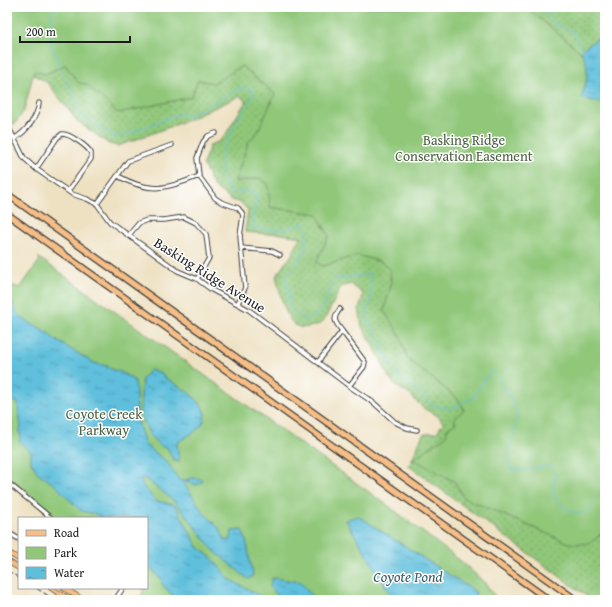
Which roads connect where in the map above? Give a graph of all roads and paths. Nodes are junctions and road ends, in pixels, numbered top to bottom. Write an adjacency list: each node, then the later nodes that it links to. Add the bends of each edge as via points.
1 (39, 103): 4 (street, via 36,114)
2 (7, 124): 4 (street)
3 (216, 133): 8 (street, via 205,139 199,150)
4 (15, 138): 6 (street, via 24,158)
5 (172, 145): 7 (street, via 130,160)
6 (36, 169): 9 (street); 9 (street, via 60,135 66,134 83,145 92,156)
7 (118, 176): 8 (street, via 134,184 152,188 170,187); 11 (street)
8 (199, 176): 14 (street, via 216,198 238,208 242,213)
9 (68, 191): 11 (street)
10 (7, 194): 38 (highway)
11 (97, 204): 13 (street, Basking Ridge Avenue, via 110,222)
12 (7, 214): 37 (highway)
13 (128, 236): 16 (street, Basking Ridge Avenue, via 178,271); 16 (street, via 138,223 147,220 184,217 196,223 206,234 209,258)
14 (241, 248): 15 (street, via 272,251); 17 (street, via 245,288)
15 (280, 255)
16 (197, 280): 17 (street, Basking Ridge Avenue)
17 (238, 303): 20 (street, Basking Ridge Avenue)
18 (340, 309): 19 (street, via 335,318)
19 (342, 331): 20 (street); 21 (street, via 365,362)
20 (318, 362): 21 (street, Basking Ridge Avenue)
21 (349, 386): 22 (street, Basking Ridge Avenue, via 374,403 395,422)
22 (417, 430)
23 (7, 482): 24 (street)
24 (50, 517)
25 (7, 532): 26 (street)
26 (18, 538)
27 (7, 552): 28 (main road)
28 (18, 558)
29 (7, 561): 30 (main road)
30 (18, 567)
31 (53, 589): 34 (main road)
32 (66, 589): 35 (main road)
33 (122, 589): 36 (street)
34 (70, 600)
35 (83, 600)
36 (115, 600)
37 (549, 600)
38 (576, 600)

